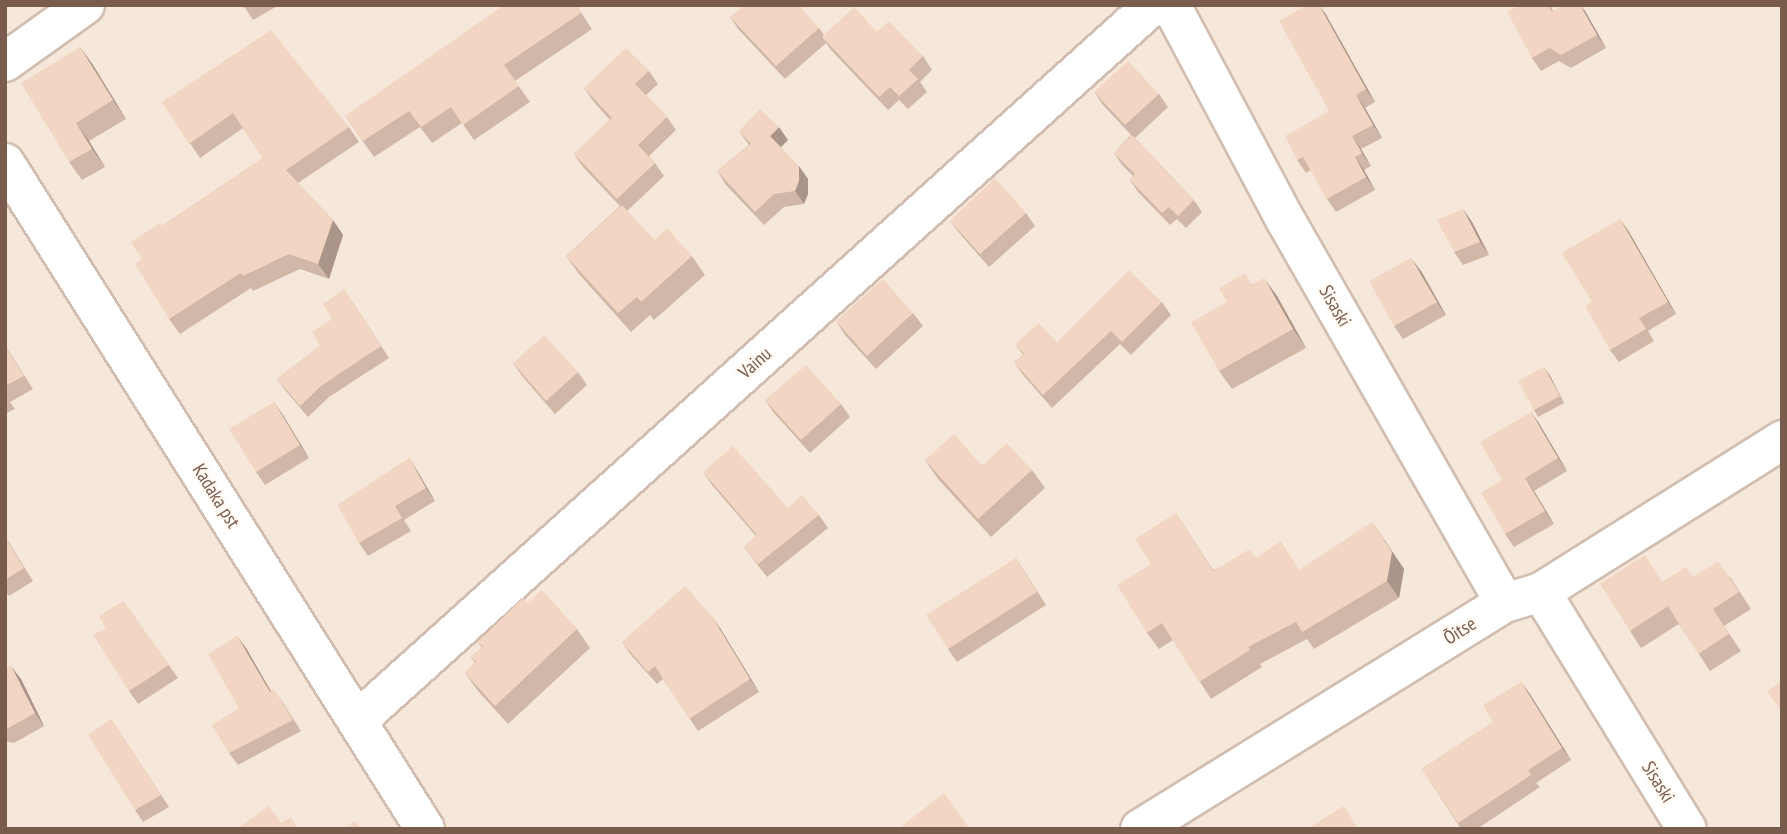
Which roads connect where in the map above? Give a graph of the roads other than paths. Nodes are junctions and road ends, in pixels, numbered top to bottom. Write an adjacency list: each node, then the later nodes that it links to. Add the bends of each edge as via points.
1 (85, 5): 4 (street)
2 (1153, 5): 8 (street, Vainu)
3 (1171, 5): 7 (street, Sisaski, via 1286,221)
4 (5, 62)
5 (5, 163): 8 (street, Kadaka pst)
6 (1782, 440): 7 (street, Õitse)
7 (1523, 597): 10 (street, Õitse); 11 (street, Sisaski)
8 (358, 720): 9 (street, Kadaka pst)
9 (425, 829)
10 (1140, 829)
11 (1687, 829)

